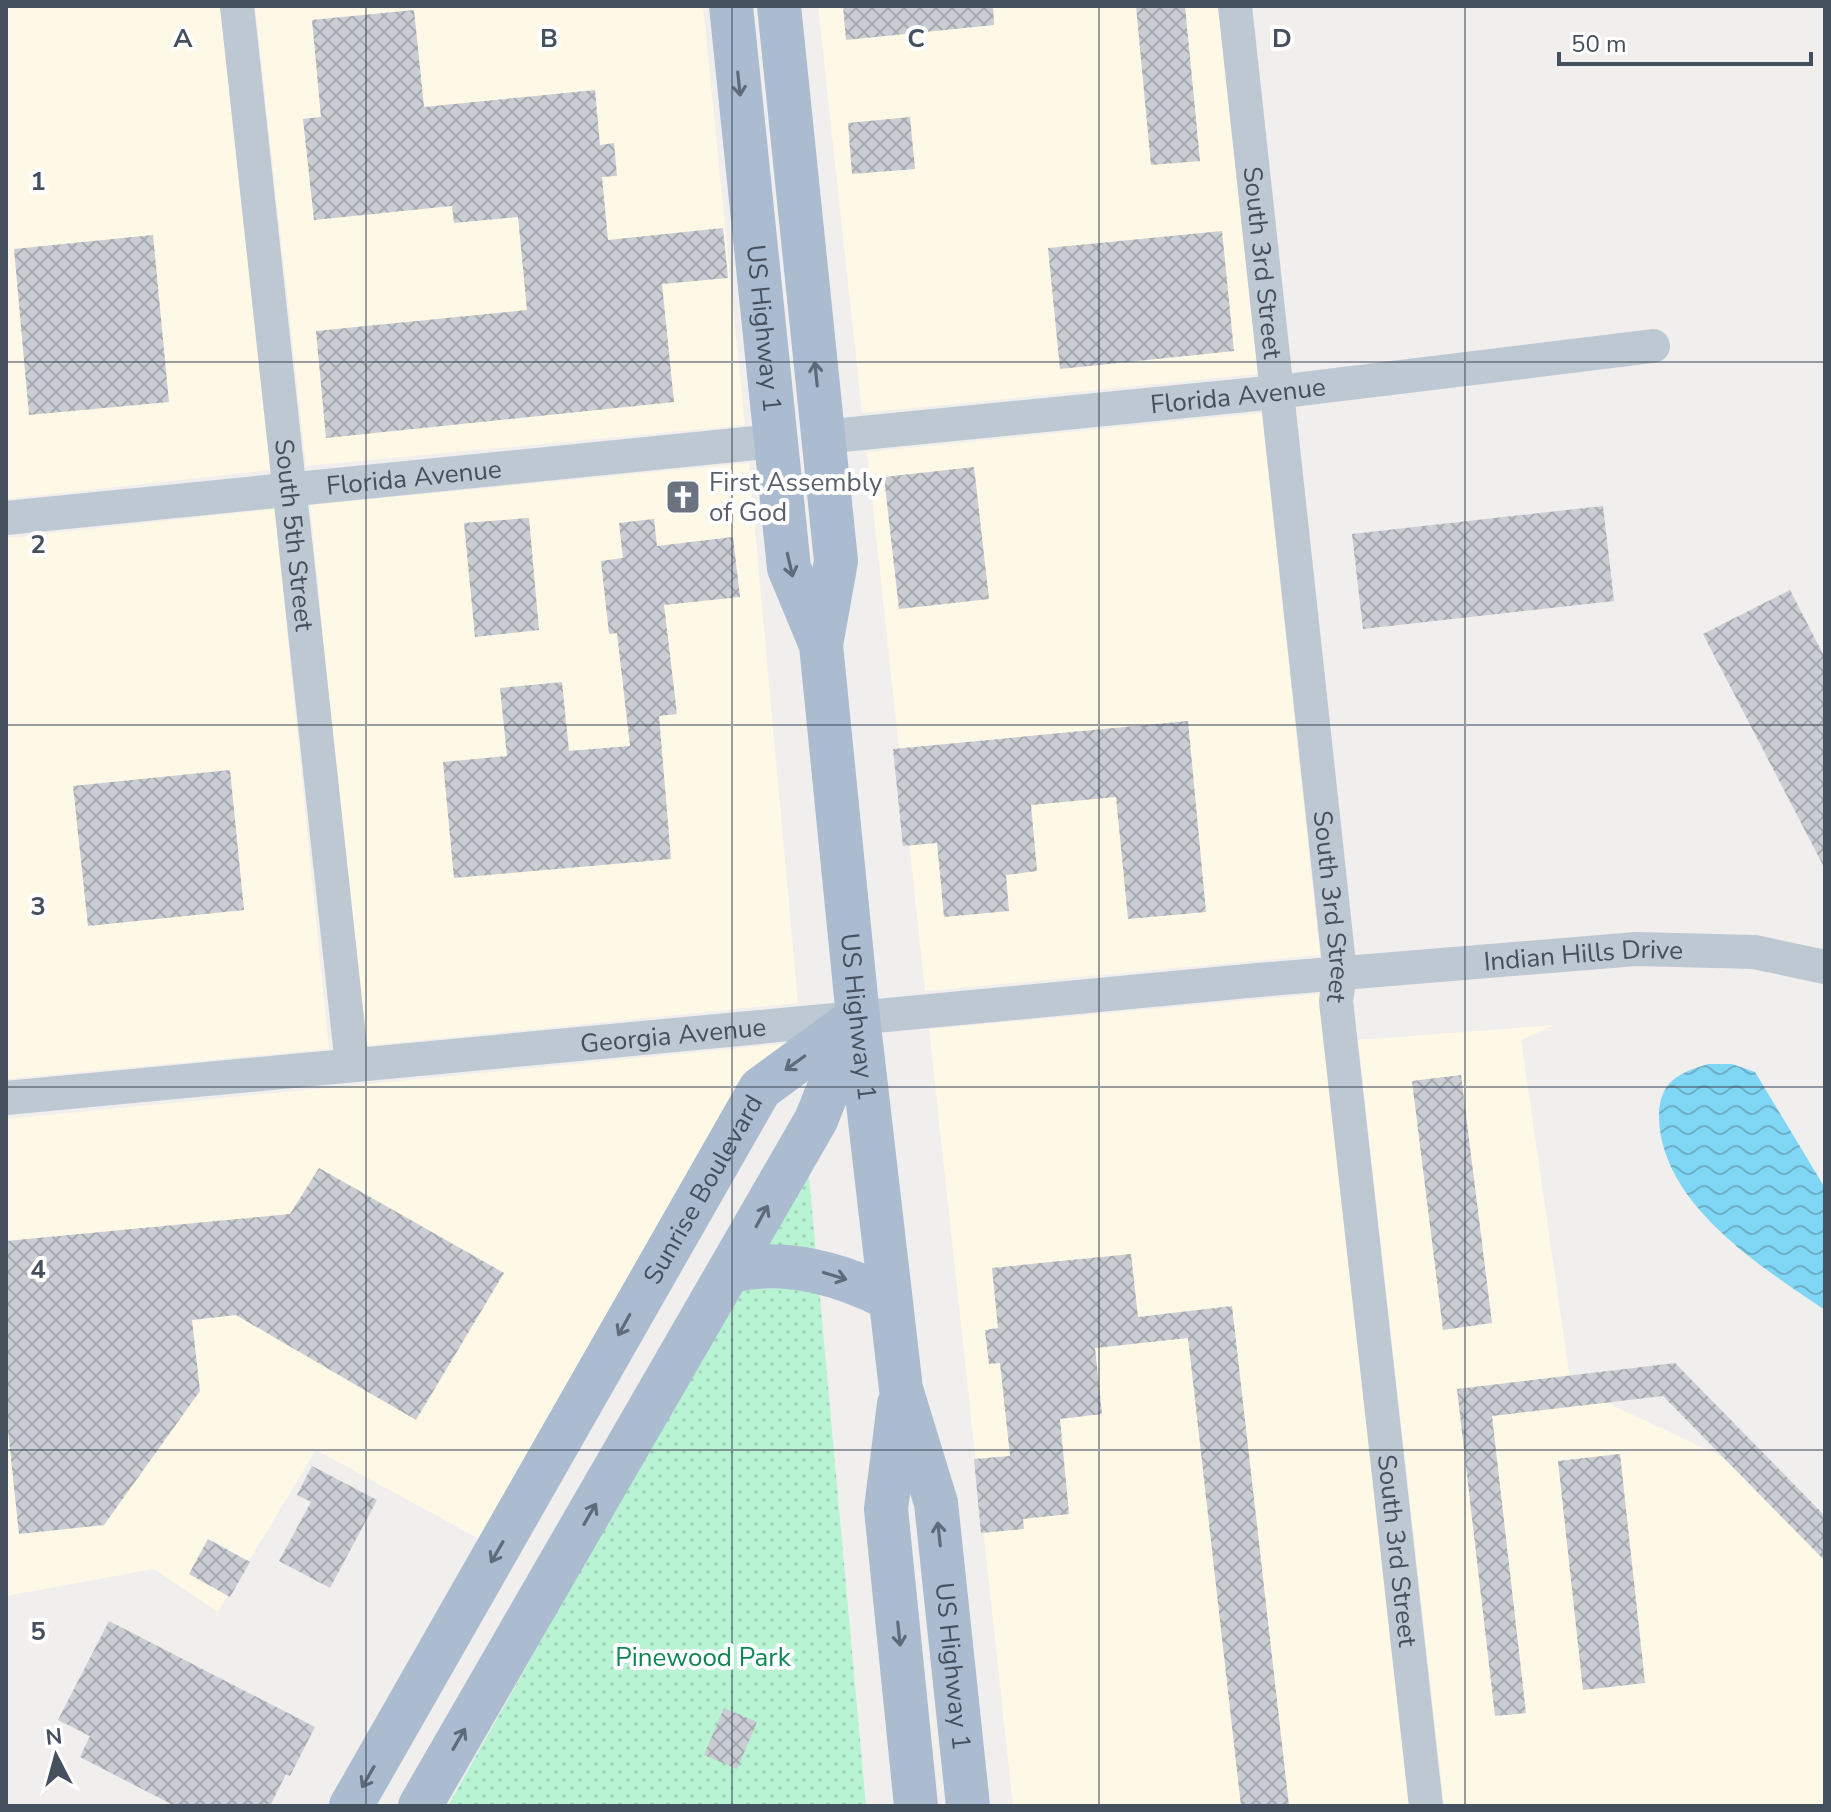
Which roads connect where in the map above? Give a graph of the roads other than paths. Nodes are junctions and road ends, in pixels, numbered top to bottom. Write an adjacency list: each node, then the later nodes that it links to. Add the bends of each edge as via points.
1 (237, 6): 9 (street, South 5th Street)
2 (731, 6): 8 (main road, US Highway 1, one-way to 8)
3 (779, 6): 7 (main road, US Highway 1, one-way to 3)
4 (1235, 6): 6 (street, South 3rd Street)
5 (1653, 346): 6 (street, Florida Avenue)
6 (1277, 392): 7 (street, Florida Avenue); 13 (street, South 3rd Street)
7 (822, 437): 11 (main road, US Highway 1, via 836,561)
8 (775, 441): 9 (street, Florida Avenue); 11 (main road, US Highway 1, one-way to 11, via 789,568)
9 (291, 490): 10 (street, Florida Avenue); 15 (street, South 5th Street)
10 (6, 518)
11 (821, 645): 14 (main road, US Highway 1)
12 (1825, 967): 13 (street, Indian Hills Drive, via 1754,952 1636,949)
13 (1340, 973): 14 (street, Georgia Avenue); 24 (street, South 3rd Street, via 1336,1001)
14 (858, 1017): 15 (street, Georgia Avenue); 17 (main road, one-way to 14, via 816,1120); 18 (main road, US Highway 1); 20 (main road, Sunrise Boulevard, one-way to 20, via 760,1089)
15 (352, 1065): 16 (street, Georgia Avenue)
16 (6, 1098)
17 (731, 1271): 18 (main road, one-way to 18, via 761,1266 823,1272); 21 (main road, one-way to 17)
18 (890, 1299): 19 (main road, US Highway 1)
19 (901, 1389): 22 (main road, US Highway 1, one-way to 22, via 886,1509); 23 (main road, US Highway 1, one-way to 19, via 936,1503)
20 (351, 1806)
21 (420, 1806)
22 (916, 1806)
23 (968, 1806)
24 (1426, 1806)

